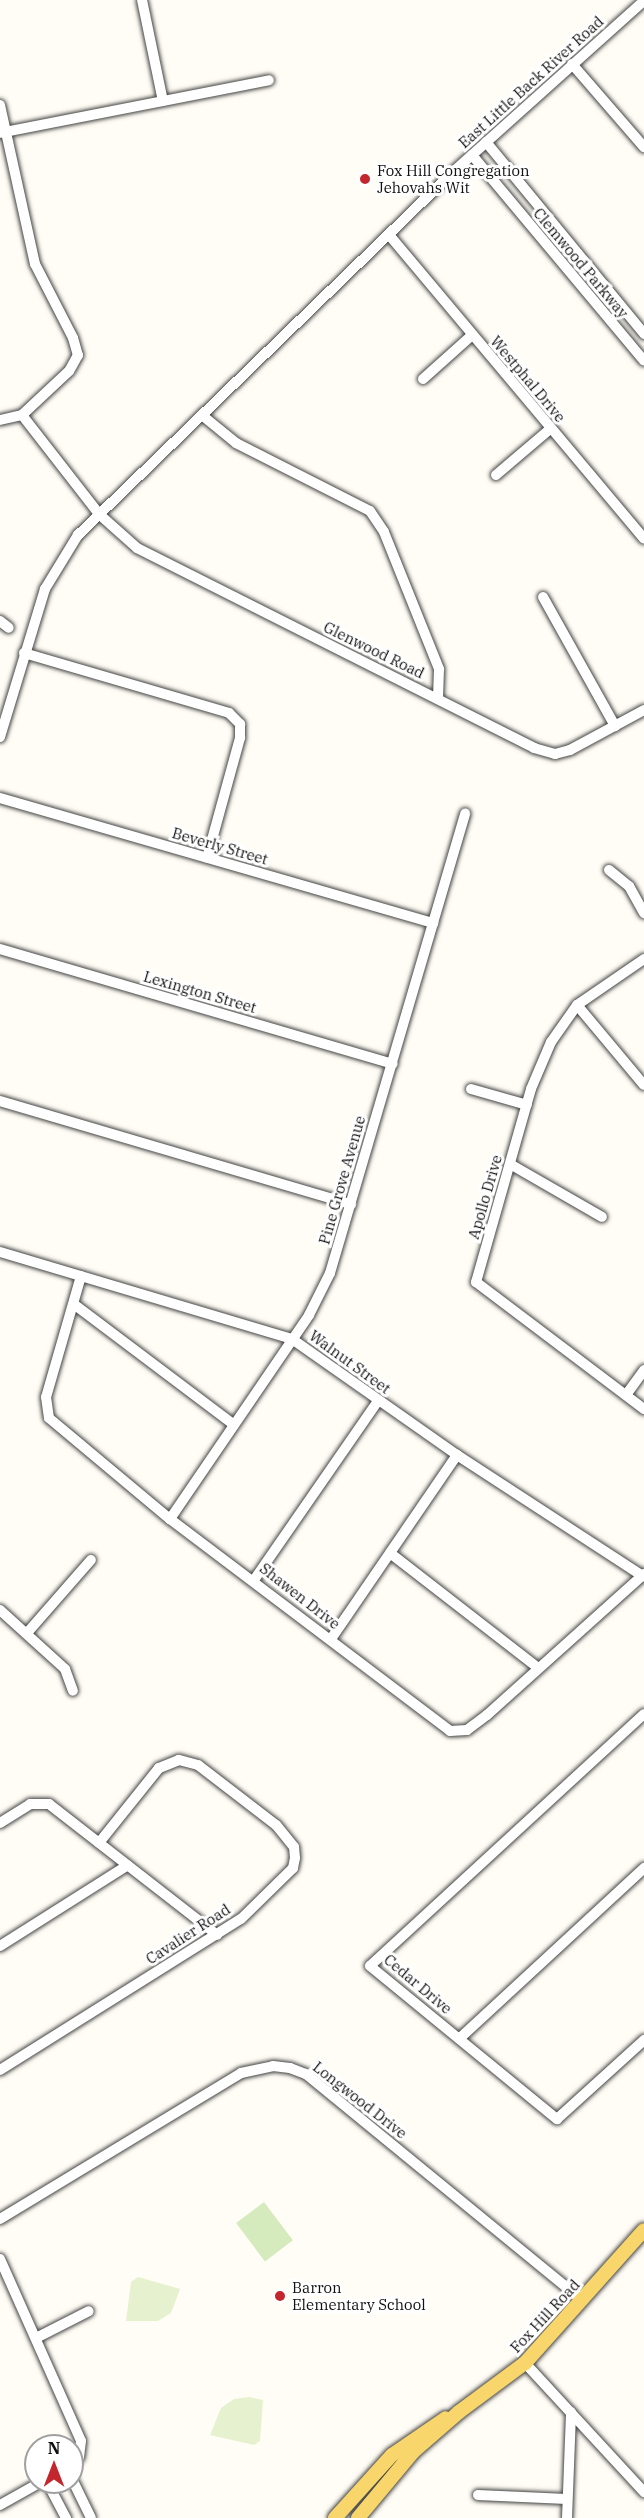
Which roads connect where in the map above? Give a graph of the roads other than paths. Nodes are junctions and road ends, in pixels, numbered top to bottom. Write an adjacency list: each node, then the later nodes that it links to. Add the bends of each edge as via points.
1 (142, 0): 5 (street)
2 (644, 2): 3 (street, East Little Back River Road)
3 (572, 64): 8 (street, East Little Back River Road); 9 (street)
4 (269, 80): 5 (street)
5 (163, 101): 7 (street)
6 (0, 105): 7 (street)
7 (3, 133): 16 (street, via 35,264 78,355 69,371)
8 (486, 142): 10 (street, East Little Back River Road); 12 (street, Clemwood Parkway)
9 (644, 147)
10 (472, 155): 11 (street, East Little Back River Road); 14 (street, Clemwood Parkway)
11 (390, 236): 13 (street, Westphal Drive); 17 (street, East Little Back River Road)
12 (644, 334)
13 (472, 336): 15 (street); 19 (street, Westphal Drive)
14 (644, 361)
15 (423, 379)
16 (22, 415): 18 (street); 21 (street, Glenwood Road)
17 (203, 416): 21 (street); 25 (street, via 236,443 370,511 384,532 435,658 439,669)
18 (0, 420)
19 (550, 429): 20 (street); 22 (street, Westphal Drive)
20 (496, 475)
21 (99, 514): 24 (street, via 78,535 52,574); 25 (street, Glenwood Road, via 137,548)
22 (644, 539)
23 (543, 597): 27 (street)
24 (24, 653): 28 (street); 31 (street, via 229,713 240,724 240,738)
25 (438, 697): 27 (street, Glenwood Road, via 545,752 570,750)
26 (644, 710): 27 (street, Glenwood Road)
27 (615, 726)
28 (0, 737)
29 (0, 798): 31 (street, Beverly Street)
30 (465, 813): 34 (street, Pine Grove Avenue)
31 (207, 858): 34 (street, Beverly Street)
32 (609, 870): 33 (street, via 629,886)
33 (644, 913)
34 (433, 923): 38 (street, Pine Grove Avenue)
35 (0, 949): 38 (street, Lexington Street)
36 (644, 959): 37 (street, Apollo Drive)
37 (577, 1005): 39 (street); 42 (street, Apollo Drive, via 551,1042)
38 (392, 1064): 44 (street, Pine Grove Avenue)
39 (644, 1085)
40 (471, 1089): 42 (street)
41 (0, 1101): 44 (street)
42 (526, 1105): 43 (street, Apollo Drive)
43 (510, 1164): 45 (street); 51 (street, Apollo Drive, via 476,1282)
44 (351, 1204): 49 (street, Pine Grove Avenue, via 321,1295)
45 (602, 1217)
46 (0, 1252): 47 (street, Walnut Street)
47 (81, 1276): 48 (street, Shawen Drive); 49 (street, Walnut Street)
48 (75, 1305): 54 (street); 56 (street, Shawen Drive, via 46,1397 49,1418)
49 (292, 1339): 52 (street, Walnut Street); 54 (street, Pine Grove Avenue)
50 (644, 1370): 51 (street)
51 (626, 1395): 53 (street, Apollo Drive)
52 (378, 1401): 55 (street, Walnut Street); 60 (street)
53 (644, 1409)
54 (234, 1425): 56 (street, Pine Grove Avenue)
55 (457, 1455): 57 (street); 59 (street, Walnut Street)
56 (170, 1519): 60 (street, Shawen Drive)
57 (390, 1553): 63 (street); 64 (street)
58 (91, 1560): 62 (street)
59 (643, 1576): 64 (street, Shawen Drive)
60 (254, 1580): 63 (street, Shawen Drive)
61 (0, 1610): 62 (street)
62 (27, 1633): 65 (street, via 64,1669)
63 (331, 1639): 64 (street, Shawen Drive, via 438,1722 459,1732 488,1715)
64 (538, 1668)
65 (73, 1691)
66 (644, 1714): 73 (street, Cedar Drive, via 370,1966)
67 (0, 1823): 68 (street, via 41,1801)
68 (99, 1843): 69 (street); 71 (street, Cavalier Road, via 159,1768 179,1760 198,1766 276,1826 294,1847 293,1868 241,1919)
69 (128, 1865): 71 (street); 72 (street)
70 (644, 1869): 73 (street)
71 (217, 1935): 75 (street, Cavalier Road)
72 (0, 1946)
73 (460, 2038): 74 (street, Cedar Drive, via 557,2119)
74 (644, 2040)
75 (0, 2070)
76 (0, 2219): 79 (street, Longwood Drive, via 241,2073 273,2066 306,2074)
77 (644, 2230): 79 (main road, Fox Hill Road)
78 (0, 2259): 81 (street)
79 (582, 2300): 82 (main road, Fox Hill Road)
80 (89, 2311): 81 (street)
81 (36, 2338): 85 (street)
82 (525, 2363): 83 (main road, Fox Hill Road); 84 (street)
83 (459, 2412): 95 (main road, Fox Hill Road, via 429,2426 392,2455); 96 (main road, Fox Hill Road, via 394,2472)
84 (571, 2412): 87 (street); 91 (street)
85 (78, 2434)
86 (24, 2492): 92 (street)
87 (644, 2492)
88 (53, 2494): 93 (street)
89 (79, 2494): 94 (street)
90 (478, 2495): 91 (street)
91 (567, 2499): 97 (street)
92 (0, 2505)
93 (66, 2518)
94 (91, 2518)
95 (335, 2518)
96 (358, 2518)
97 (567, 2518)

